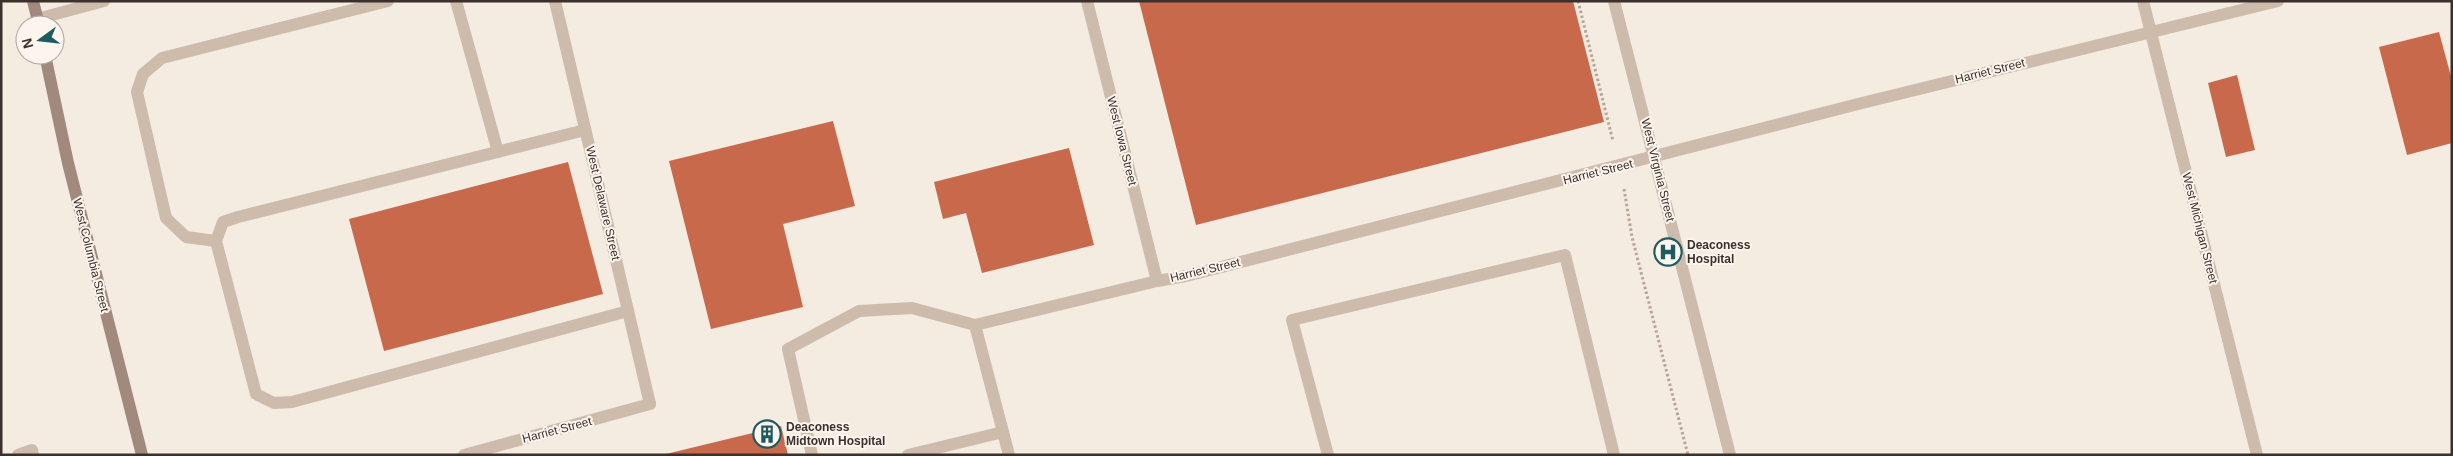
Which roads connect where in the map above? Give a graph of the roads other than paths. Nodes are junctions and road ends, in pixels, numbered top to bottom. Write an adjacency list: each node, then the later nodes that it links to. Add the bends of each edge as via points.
1 (33, 1): 10 (main road)
2 (104, 1): 11 (street)
3 (388, 1): 17 (street, via 162,58 143,74 136,92 166,218 186,236)
4 (456, 1): 15 (street)
5 (555, 1): 14 (street, West Delaware Street)
6 (1087, 1): 18 (street, West Iowa Street)
7 (1614, 1): 16 (street, West Virginia Street)
8 (2143, 1): 12 (street, West Michigan Street)
9 (2278, 1): 12 (street, Harriet Street)
10 (36, 15)
11 (60, 15)
12 (2150, 32): 16 (street, Harriet Street); 33 (street, West Michigan Street)
13 (47, 65): 25 (main road, West Columbia Street, via 68,163)
14 (585, 130): 15 (street); 19 (street, West Delaware Street)
15 (498, 152): 17 (street, via 238,217 223,222)
16 (1655, 157): 18 (street, Harriet Street); 32 (street, West Virginia Street)
17 (216, 241): 19 (street, via 256,394 274,404 292,402)
18 (1157, 281): 20 (street, Harriet Street)
19 (628, 311): 21 (street, West Delaware Street)
20 (975, 325): 22 (street); 27 (street, via 912,308 859,311 788,349)
21 (650, 404): 26 (street, Harriet Street)
22 (1003, 432): 28 (street); 29 (street)
23 (18, 455): 24 (street, via 32,450)
24 (33, 455)
25 (142, 455)
26 (464, 455)
27 (812, 455)
28 (908, 455)
29 (1010, 455)
30 (1328, 455): 31 (street, via 1292,320 1564,255)
31 (1614, 455)
32 (1730, 455)
33 (2257, 455)

